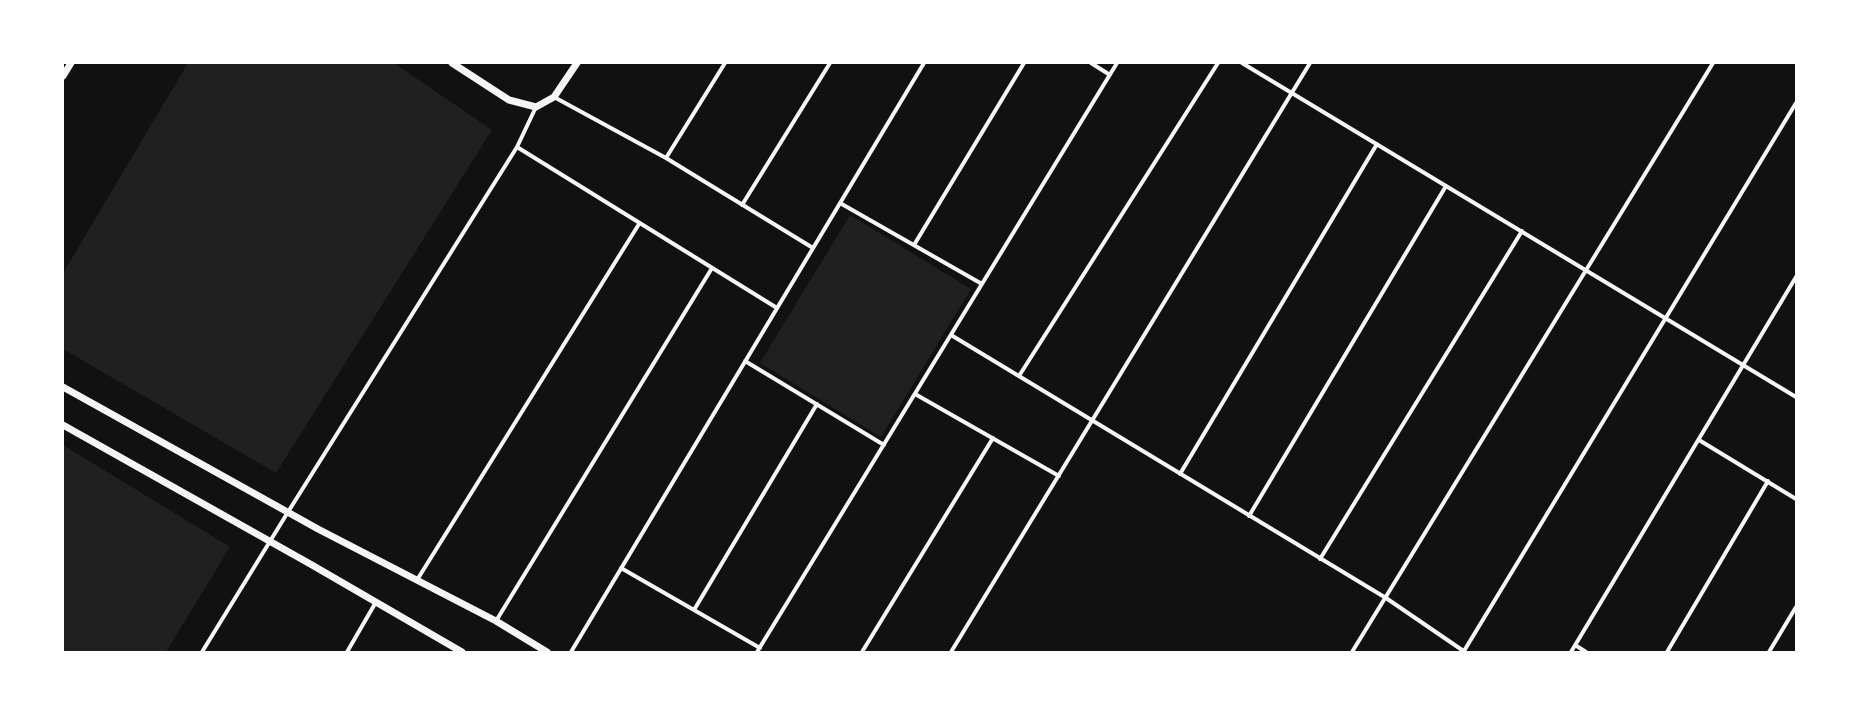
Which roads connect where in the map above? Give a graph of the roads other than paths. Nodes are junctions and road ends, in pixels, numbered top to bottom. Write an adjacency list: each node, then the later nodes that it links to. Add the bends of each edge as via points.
1 (71, 63): 15 (street)
2 (452, 63): 19 (street, via 509,100)
3 (577, 63): 17 (street)
4 (724, 63): 22 (street)
5 (830, 63): 25 (street)
6 (924, 63): 24 (street)
7 (1024, 63): 28 (street)
8 (1091, 63): 14 (street)
9 (1117, 63): 14 (street)
10 (1218, 63): 40 (street)
11 (1242, 63): 16 (street)
12 (1310, 63): 16 (street)
13 (1713, 63): 31 (street)
14 (1110, 74): 33 (street)
15 (63, 76)
16 (1292, 93): 20 (street); 45 (street)
17 (554, 98): 19 (street); 22 (street)
18 (1796, 103): 36 (street)
19 (536, 107): 21 (street)
20 (1377, 144): 23 (street); 50 (street)
21 (517, 147): 26 (street); 54 (street)
22 (666, 158): 25 (street)
23 (1446, 186): 27 (street); 55 (street)
24 (840, 203): 28 (street); 29 (street)
25 (742, 205): 29 (street)
26 (639, 224): 30 (street); 59 (street)
27 (1522, 231): 31 (street); 57 (street)
28 (914, 245): 33 (street)
29 (813, 248): 35 (street)
30 (712, 268): 35 (street); 64 (street)
31 (1586, 270): 36 (street); 60 (street)
32 (1796, 278): 34 (street)
33 (982, 284): 37 (street)
34 (1794, 286): 39 (street)
35 (777, 308): 38 (street)
36 (1666, 318): 39 (street); 76 (street)
37 (951, 335): 40 (street); 42 (street)
38 (745, 361): 44 (street); 58 (street)
39 (1744, 366): 43 (street); 48 (street)
40 (1019, 376): 45 (street)
41 (63, 387): 54 (street)
42 (915, 394): 47 (street); 49 (street)
43 (1796, 397)
44 (818, 404): 49 (street); 63 (street)
45 (1092, 421): 50 (street); 51 (street)
46 (63, 425): 56 (street)
47 (993, 438): 51 (street); 73 (street)
48 (1699, 440): 52 (street); 65 (street)
49 (884, 444): 67 (street)
50 (1180, 474): 55 (street)
51 (1059, 476): 74 (street)
52 (1768, 482): 53 (street); 79 (street)
53 (1796, 499)
54 (288, 512): 56 (street); 59 (street)
55 (1249, 516): 57 (street)
56 (270, 542): 61 (street); 68 (street)
57 (1320, 559): 60 (street)
58 (622, 568): 63 (street); 72 (street)
59 (417, 580): 64 (street)
60 (1386, 598): 75 (street); 76 (street)
61 (376, 602): 66 (street); 69 (street)
62 (1796, 607): 80 (street)
63 (694, 610): 67 (street)
64 (496, 621): 71 (street)
65 (1575, 646): 77 (street); 78 (street)
66 (450, 649): 70 (street)
67 (758, 650)
68 (202, 652)
69 (347, 652)
70 (462, 652)
71 (547, 652)
72 (571, 652)
73 (862, 652)
74 (951, 652)
75 (1352, 652)
76 (1465, 652)
77 (1571, 652)
78 (1586, 652)
79 (1667, 652)
80 (1769, 652)

